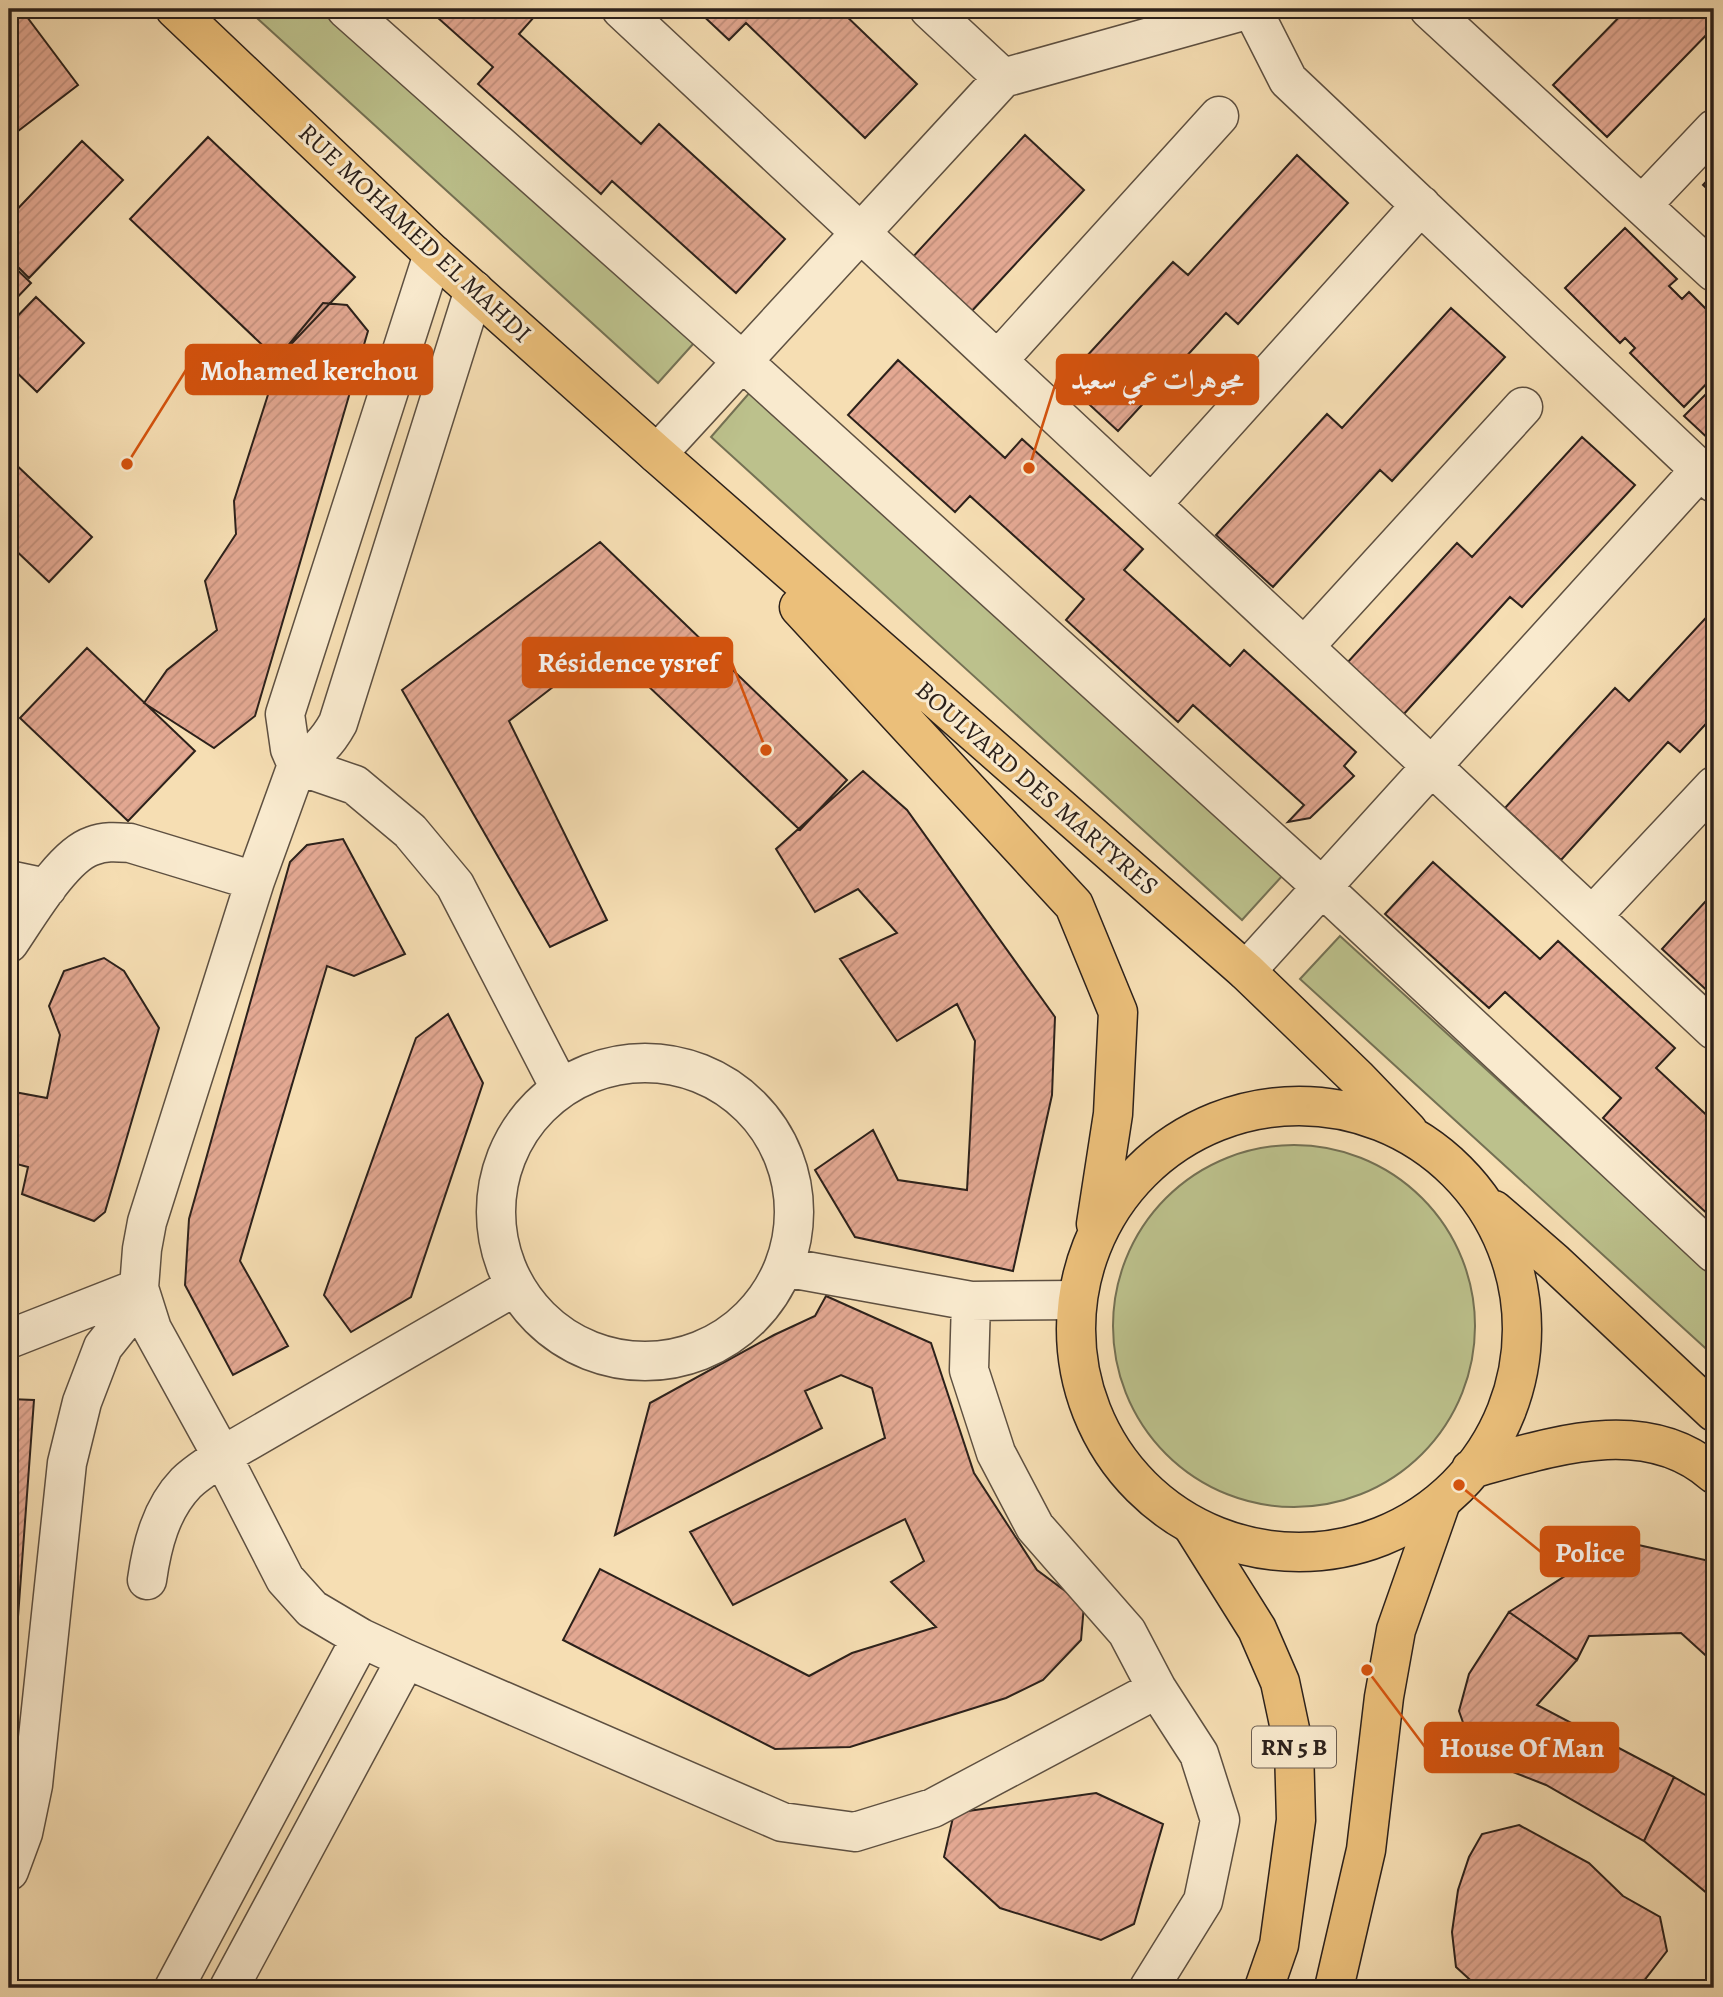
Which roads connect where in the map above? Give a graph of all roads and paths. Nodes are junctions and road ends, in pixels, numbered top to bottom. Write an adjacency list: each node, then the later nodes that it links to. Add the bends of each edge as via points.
1 (346, 9): 18 (street)
2 (621, 9): 13 (street)
3 (929, 9): 8 (street)
4 (1251, 9): 7 (street); 11 (street, via 1289,80)
5 (1429, 9): 12 (street)
6 (193, 15): 14 (main road, RUE MOHAMED EL MAHDI)
7 (1172, 19): 8 (street)
8 (1003, 78): 13 (street)
9 (1219, 116): 17 (street)
10 (1714, 129): 12 (street)
11 (1421, 205): 21 (street); 22 (street)
12 (1642, 205): 15 (street)
13 (860, 232): 17 (street); 18 (street)
14 (433, 254): 16 (main road, RUE MOHAMED EL MAHDI); 24 (street, via 285,714)
15 (1714, 272)
16 (474, 290): 20 (main road, RUE MOHAMED EL MAHDI); 24 (street, via 338,723 328,741)
17 (998, 360): 22 (street)
18 (743, 362): 20 (street); 30 (street)
19 (1523, 407): 23 (street)
20 (657, 454): 33 (main road, BOULVARD DES MARTYRES); 38 (main road, via 1074,905 1118,1012 1113,1114)
21 (1707, 477): 25 (street)
22 (1152, 504): 23 (street)
23 (1304, 647): 25 (street)
24 (297, 765): 28 (street); 35 (street, via 355,785 410,831 456,885)
25 (1433, 767): 30 (street); 31 (street)
26 (1714, 786): 31 (street)
27 (9, 880): 29 (street)
28 (255, 881): 29 (street, via 130,843 109,841 74,856); 42 (street, via 147,1222)
29 (47, 888): 32 (street)
30 (1323, 888): 33 (street); 39 (street)
31 (1592, 916): 34 (street)
32 (9, 943)
33 (1246, 971): 36 (main road, BOULVARD DES MARTYRES)
34 (1714, 1030)
35 (560, 1088): 40 (street, via 610,1066 664,1062 716,1079 748,1104 759,1113 786,1160 795,1214); 41 (street, via 520,1127 498,1178 495,1234)
36 (1408, 1131): 37 (main road, via 1466,1177); 38 (main road, via 1339,1107 1266,1106 1195,1129 1136,1174)
37 (1479, 1198): 46 (main road); 48 (main road, via 1505,1238 1523,1309 1517,1381 1489,1448)
38 (1095, 1235): 43 (main road)
39 (1714, 1253)
40 (784, 1267): 41 (street, via 754,1314 709,1348 655,1362 599,1355 550,1329); 44 (street)
41 (514, 1287): 47 (street)
42 (140, 1293): 45 (street); 47 (street, via 152,1329); 56 (street, via 103,1348 82,1402 67,1463 33,1785)
43 (1076, 1300): 44 (street); 51 (main road, via 1077,1368 1099,1432 1139,1487)
44 (971, 1301): 55 (street, via 969,1370 996,1453 1035,1527 1127,1632)
45 (9, 1339)
46 (1714, 1412)
47 (222, 1456): 52 (street, via 187,1482 170,1506 156,1535); 53 (street, via 285,1579 312,1609)
48 (1471, 1469): 49 (main road, via 1594,1439 1632,1440 1668,1448); 50 (main road)
49 (1714, 1474)
50 (1441, 1502): 51 (main road, via 1384,1536 1320,1552 1255,1549); 61 (main road, via 1395,1630 1366,1850)
51 (1193, 1527): 60 (main road, RN 5 B, via 1257,1629 1280,1682 1294,1748 1296,1820 1279,1945)
52 (147, 1580)
53 (361, 1638): 54 (street); 57 (street)
54 (406, 1659): 55 (street, via 782,1822 855,1832 933,1808); 58 (street)
55 (1157, 1689): 59 (street, via 1199,1754 1220,1820 1203,1901)
56 (9, 1871)
57 (174, 1988)
58 (229, 1988)
59 (1149, 1988)
60 (1264, 1988)
61 (1334, 1988)

